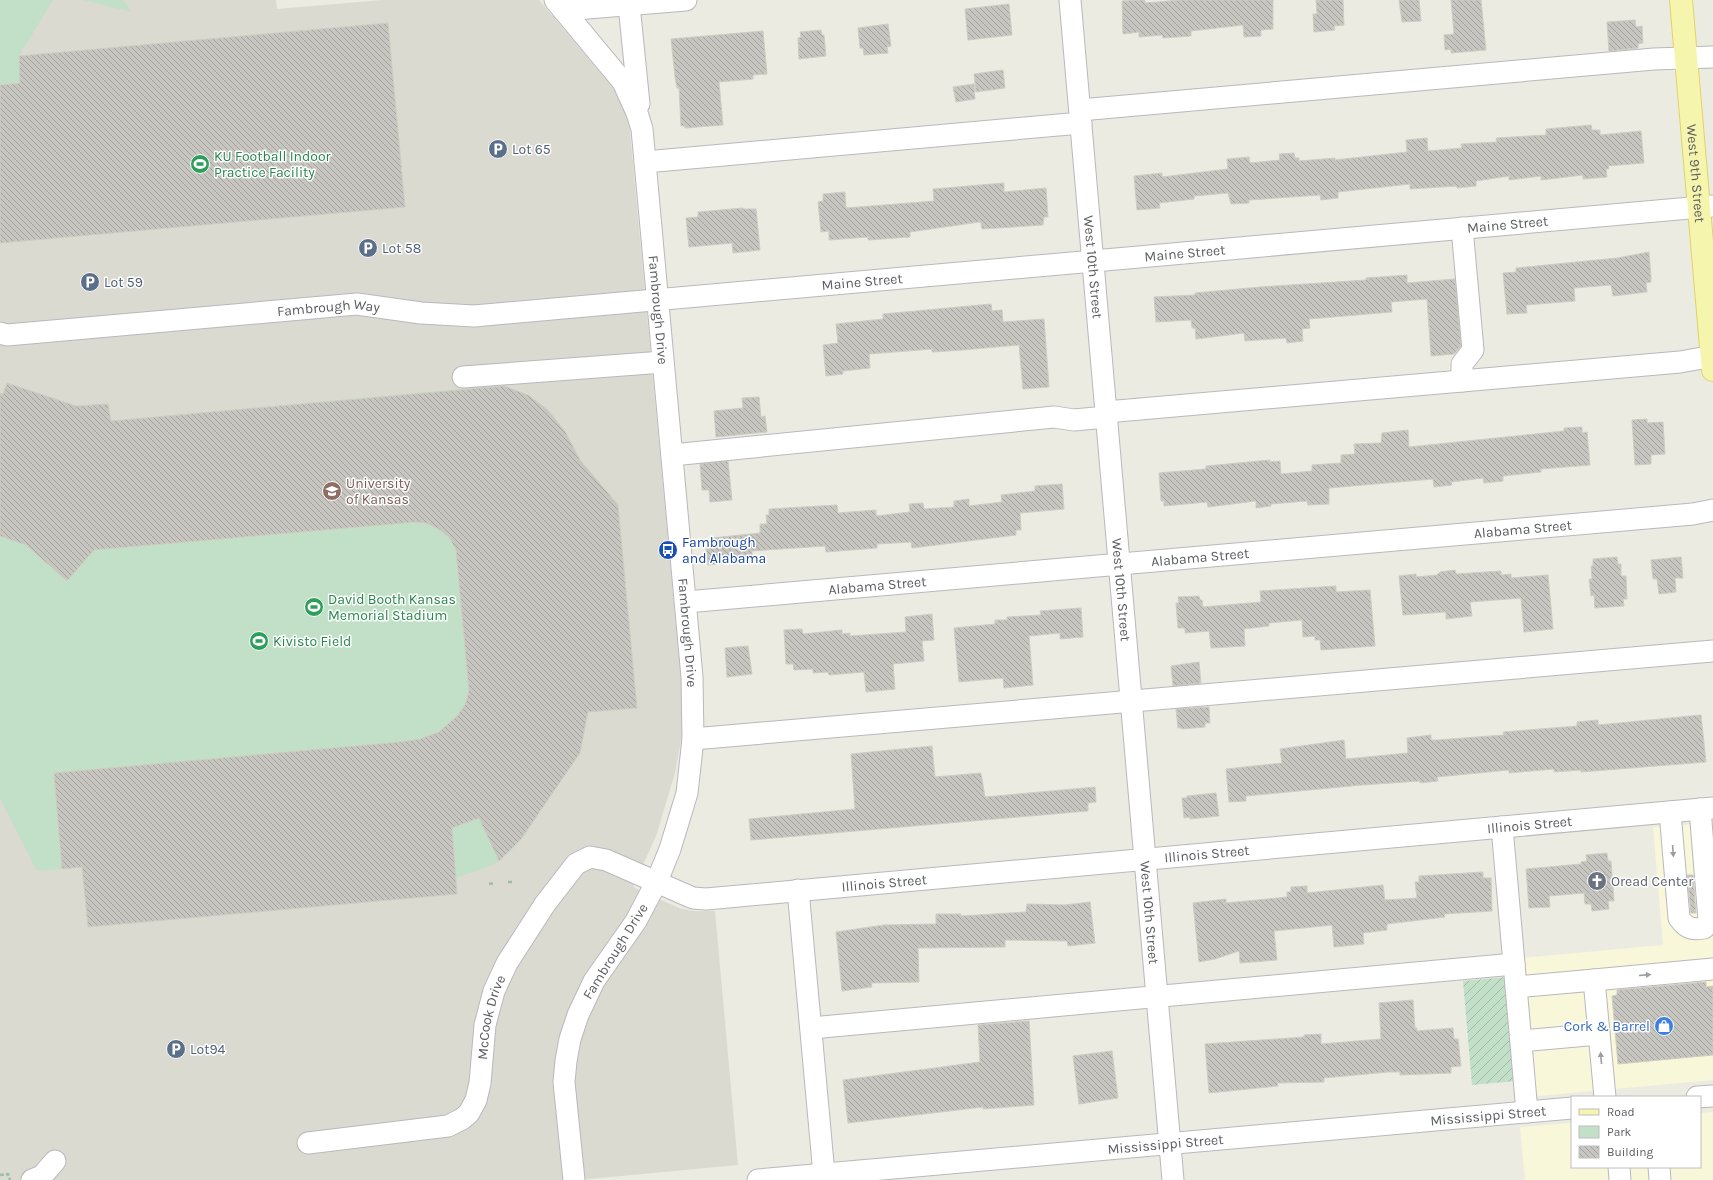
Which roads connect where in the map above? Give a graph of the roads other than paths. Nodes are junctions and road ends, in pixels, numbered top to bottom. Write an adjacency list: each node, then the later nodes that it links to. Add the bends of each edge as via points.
1 (686, 0): 5 (street)
2 (1070, 0): 8 (street, West 10th Street)
3 (1681, 0): 7 (main road, West 9th Street)
4 (559, 5): 5 (street); 9 (street, Fambrough Drive, via 623,82)
5 (629, 5): 9 (street)
6 (1713, 57): 7 (street)
7 (1686, 58): 8 (street, via 1654,59); 11 (main road, West 9th Street)
8 (1080, 117): 10 (street); 13 (street, West 10th Street)
9 (642, 129): 10 (street, Fambrough Drive)
10 (645, 162): 14 (street, Fambrough Drive)
11 (1706, 206): 12 (street, Maine Street); 16 (main road, West 9th Street)
12 (1462, 228): 13 (street, Maine Street); 19 (street, via 1472,350 1462,364)
13 (1093, 262): 14 (street, Maine Street); 20 (street, West 10th Street)
14 (657, 300): 15 (street, Fambrough Way, via 474,316 421,313 357,304 7,335); 17 (street, Fambrough Drive)
15 (0, 333)
16 (1713, 361): 19 (street)
17 (663, 362): 18 (street); 21 (street, Fambrough Drive)
18 (463, 377)
19 (1462, 381): 20 (street)
20 (1106, 414): 21 (street, via 1074,420 1054,417); 23 (street, West 10th Street)
21 (672, 455): 24 (street, Fambrough Drive)
22 (1713, 510): 23 (street, Alabama Street, via 1693,514)
23 (1118, 565): 24 (street, Alabama Street); 26 (street, West 10th Street)
24 (686, 602): 27 (street, Fambrough Drive, via 692,677)
25 (1713, 651): 26 (street)
26 (1130, 702): 27 (street); 31 (street, West 10th Street)
27 (693, 739): 32 (street, Fambrough Drive, via 682,814)
28 (1706, 809): 29 (street, Illinois Street); 34 (street)
29 (1670, 812): 30 (street, Illinois Street); 34 (street, one-way to 34, via 1679,918 1685,926 1694,930 1704,928)
30 (1502, 827): 31 (street, Illinois Street); 35 (street)
31 (1144, 859): 33 (street, Illinois Street); 39 (street, West 10th Street)
32 (657, 881): 33 (street, Illinois Street, via 693,898); 48 (street, McCook Drive, via 615,862 598,858 584,860 571,870 545,904 507,963 494,991 485,1025 476,1100 469,1113 462,1119 448,1126); 56 (street, Fambrough Drive, via 636,921 594,981 570,1039 564,1082)
33 (798, 890): 40 (street)
34 (1711, 919)
35 (1514, 964): 38 (street); 39 (street)
36 (1713, 969): 37 (street, one-way to 36)
37 (1594, 980): 38 (street); 41 (street)
38 (1516, 987): 42 (street)
39 (1156, 996): 40 (street); 49 (street, West 10th Street)
40 (811, 1028): 53 (street)
41 (1599, 1034): 42 (street); 43 (street, one-way to 41)
42 (1521, 1041): 47 (street)
43 (1605, 1096)
44 (1713, 1096): 45 (street)
45 (1701, 1097)
46 (1571, 1108): 47 (street, Mississippi Street)
47 (1527, 1112): 49 (street, Mississippi Street)
48 (308, 1143)
49 (1170, 1143): 53 (street, Mississippi Street); 58 (street, West 10th Street)
50 (55, 1162): 55 (street, via 42,1176)
51 (1619, 1168): 59 (street)
52 (1659, 1168): 60 (street)
53 (824, 1174): 54 (street, Mississippi Street)
54 (795, 1178): 57 (street, Mississippi Street)
55 (32, 1180)
56 (574, 1180)
57 (758, 1180)
58 (1173, 1180)
59 (1620, 1180)
60 (1660, 1180)

